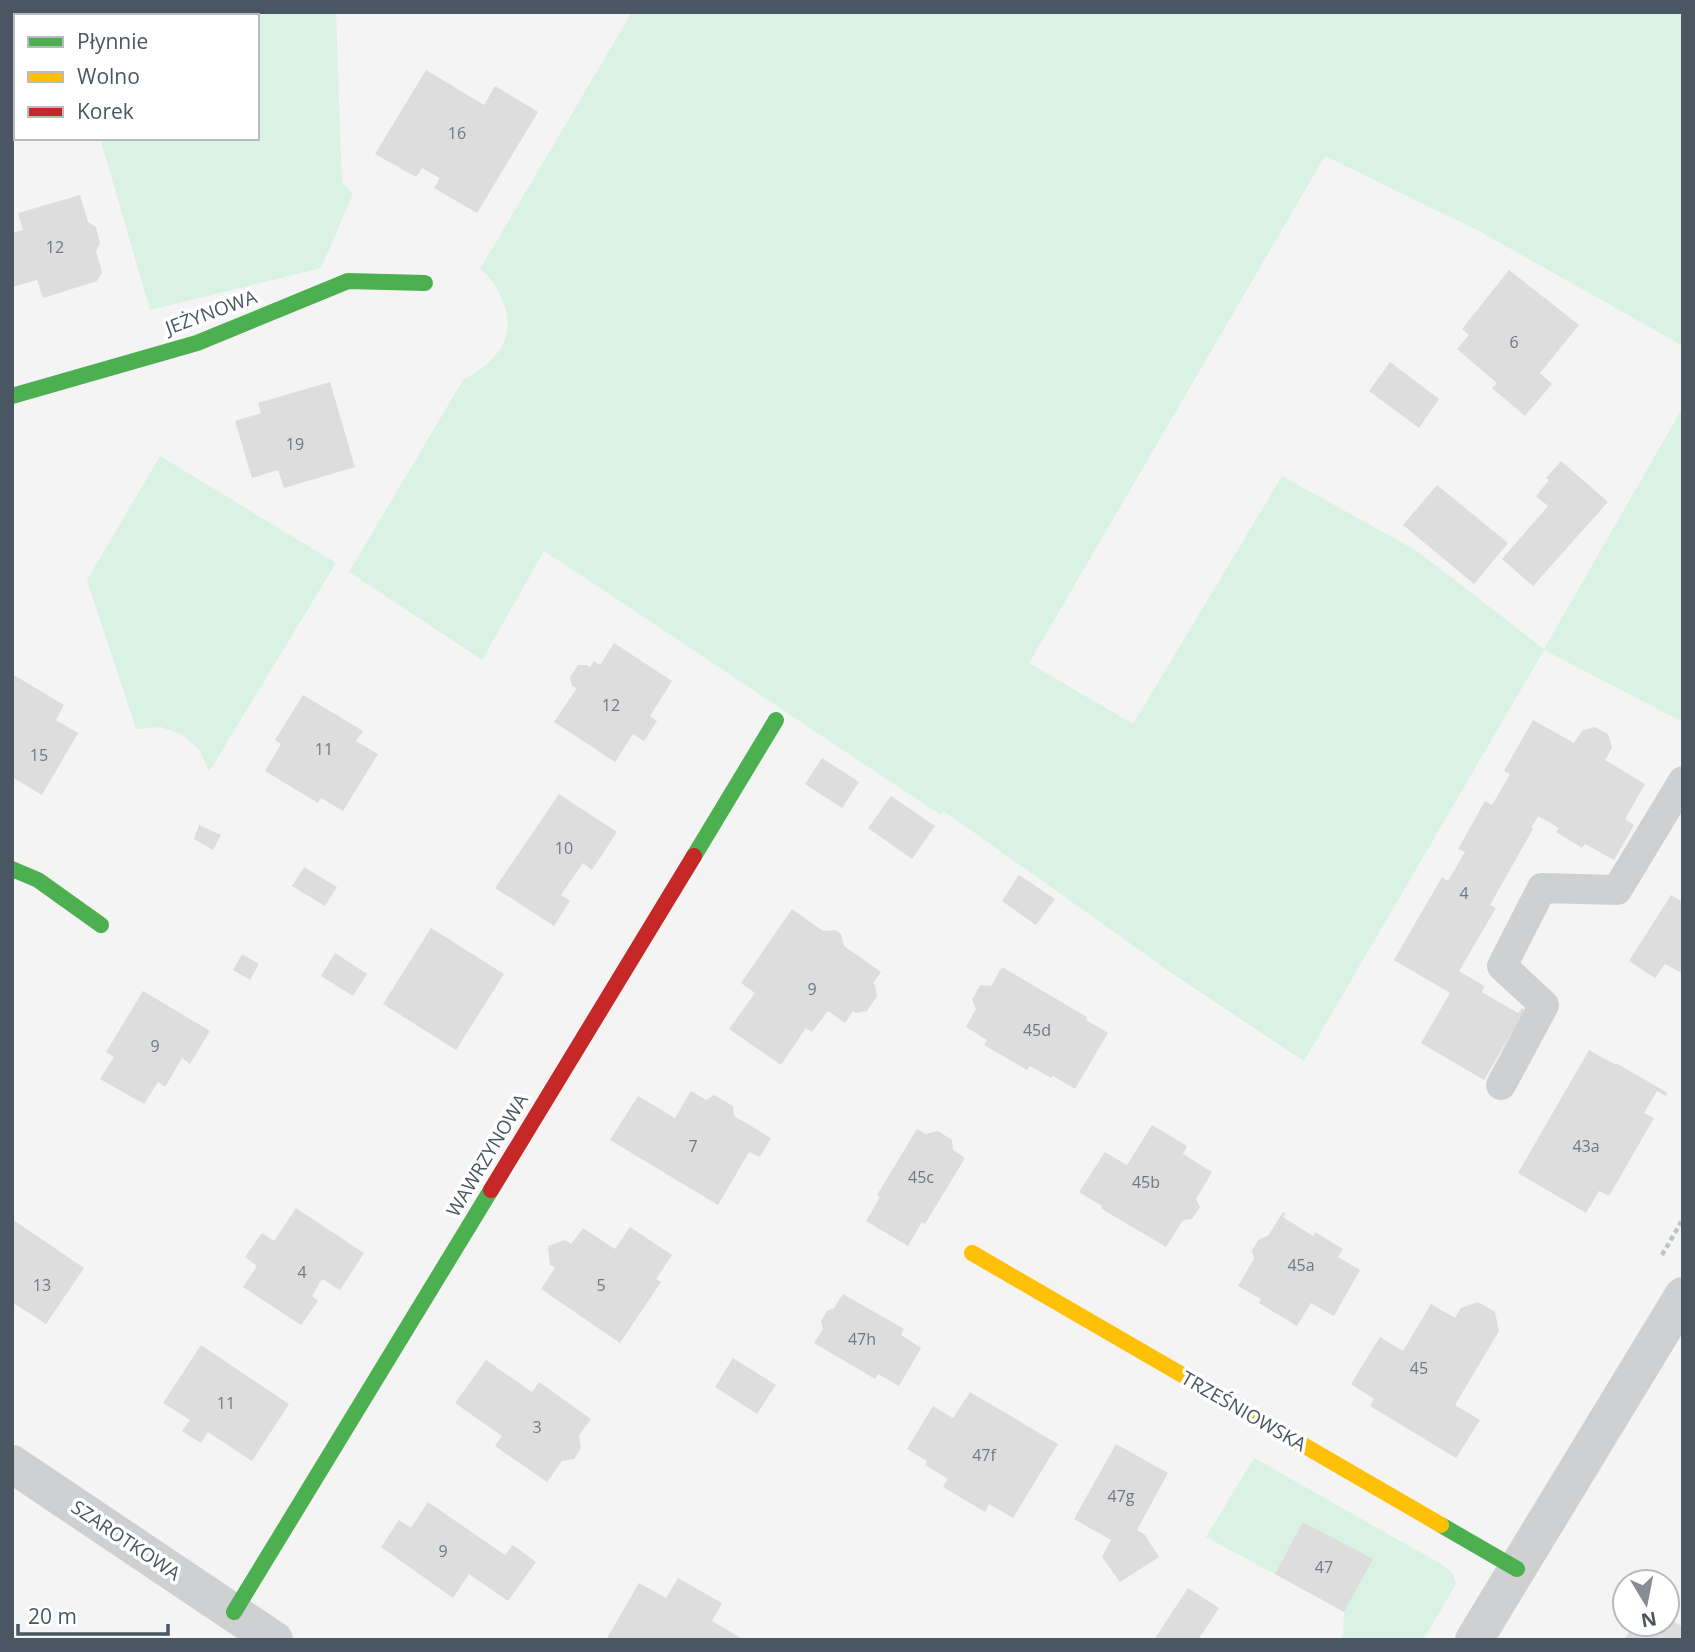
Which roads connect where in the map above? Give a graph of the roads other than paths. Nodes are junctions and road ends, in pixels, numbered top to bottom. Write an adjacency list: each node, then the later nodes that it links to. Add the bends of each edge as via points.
1 (425, 283): 2 (street, JEŻYNOWA, via 348,281 197,343)
2 (12, 396)
3 (776, 720): 12 (street, WAWRZYNOWA)
4 (1683, 781): 7 (lane, via 1617,890 1542,888 1502,966 1544,1005)
5 (12, 869): 6 (street, via 38,880)
6 (101, 925)
7 (1500, 1085)
8 (972, 1253): 11 (street, TRZEŚNIOWSKA)
9 (1683, 1296): 11 (street)
10 (12, 1464): 12 (street, SZAROTKOWA)
11 (1517, 1569): 14 (street)
12 (234, 1612): 13 (street, SZAROTKOWA)
13 (274, 1640)
14 (1474, 1640)

